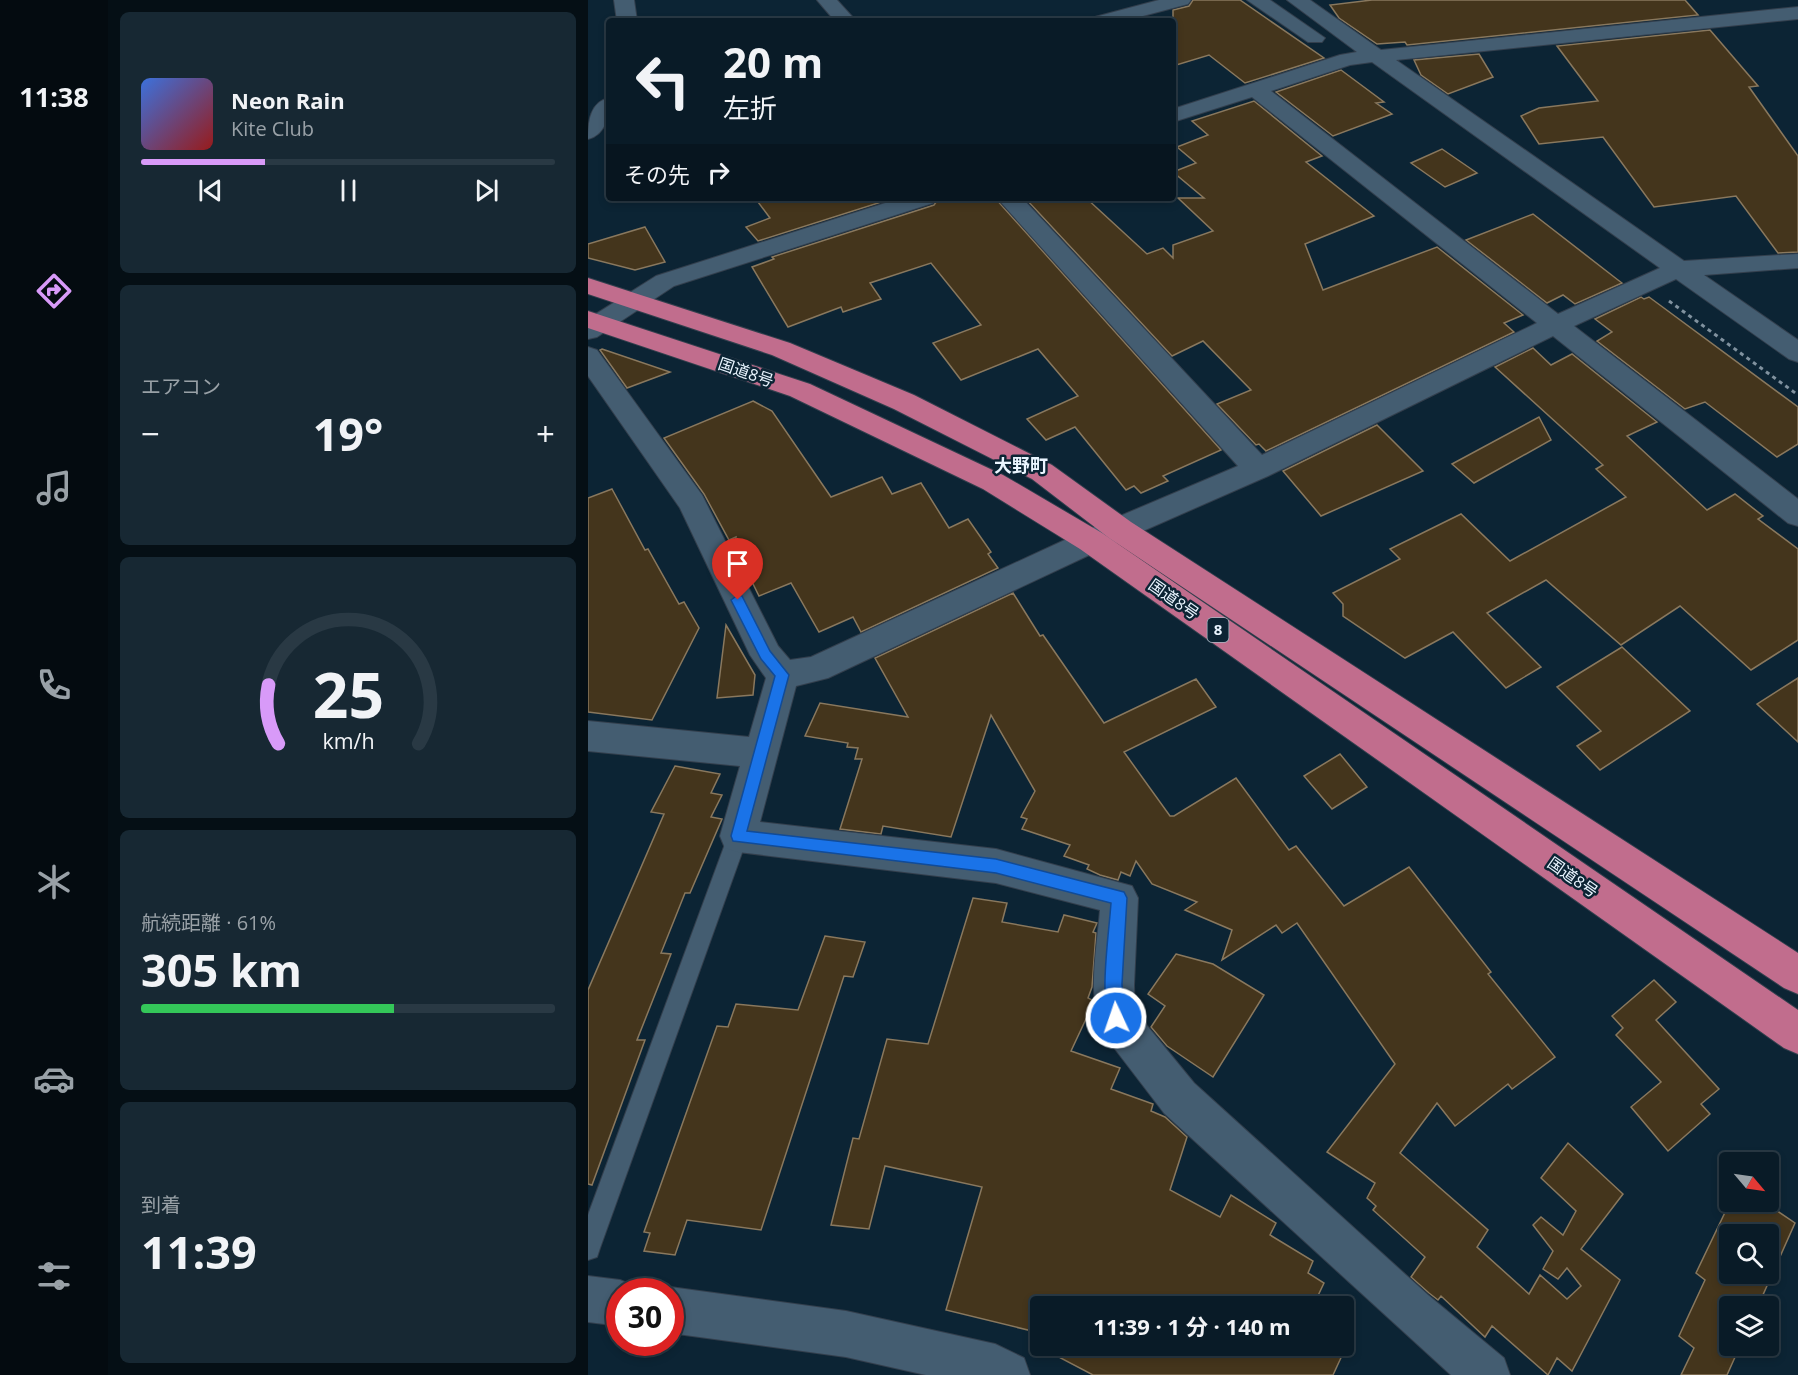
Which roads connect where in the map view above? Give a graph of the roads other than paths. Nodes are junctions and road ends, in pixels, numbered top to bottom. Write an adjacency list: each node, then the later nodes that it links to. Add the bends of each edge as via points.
1 (624, 0): 7 (street)
2 (827, 0): 8 (street)
3 (1181, 0): 9 (street)
4 (1257, 0): 11 (street)
5 (1297, 0): 10 (street)
6 (1798, 13): 10 (street)
7 (627, 18)
8 (843, 18)
9 (1113, 18)
10 (1376, 54): 11 (street); 21 (street)
11 (1347, 59): 12 (street)
12 (1256, 88): 14 (street); 25 (street)
13 (606, 108): 15 (street)
14 (1176, 115)
15 (588, 132)
16 (848, 201): 19 (street)
17 (916, 201): 19 (street)
18 (1012, 201): 28 (street)
19 (862, 219): 23 (street, via 665,281)
20 (1798, 261): 21 (street)
21 (1678, 269): 25 (street); 26 (street)
22 (588, 286): 23 (highway, 国道8号 / 8)
23 (634, 302): 24 (street); 30 (highway, 国道8号 / 8, via 781,349 904,402 1042,472)
24 (592, 324): 30 (highway, 国道8号 / 8, via 800,390)
25 (1557, 324): 28 (street); 29 (street)
26 (1798, 353)
27 (588, 356): 31 (street, via 692,503 766,655)
28 (1258, 469): 30 (street)
29 (1798, 515)
30 (1105, 536): 31 (street, via 816,669); 35 (highway, 国道8号 / 8); 36 (highway, 国道8号 / 8)
31 (783, 675): 33 (street)
32 (588, 735): 33 (street)
33 (762, 753): 34 (street)
34 (738, 836): 37 (lane); 42 (street, via 996,866 1119,898 1116,1018 1179,1098)
35 (1792, 962)
36 (1798, 1034)
37 (588, 1248)
38 (588, 1299): 39 (street)
39 (606, 1301)
40 (684, 1312): 41 (street, via 846,1334 995,1367)
41 (1007, 1375)
42 (1486, 1375)

